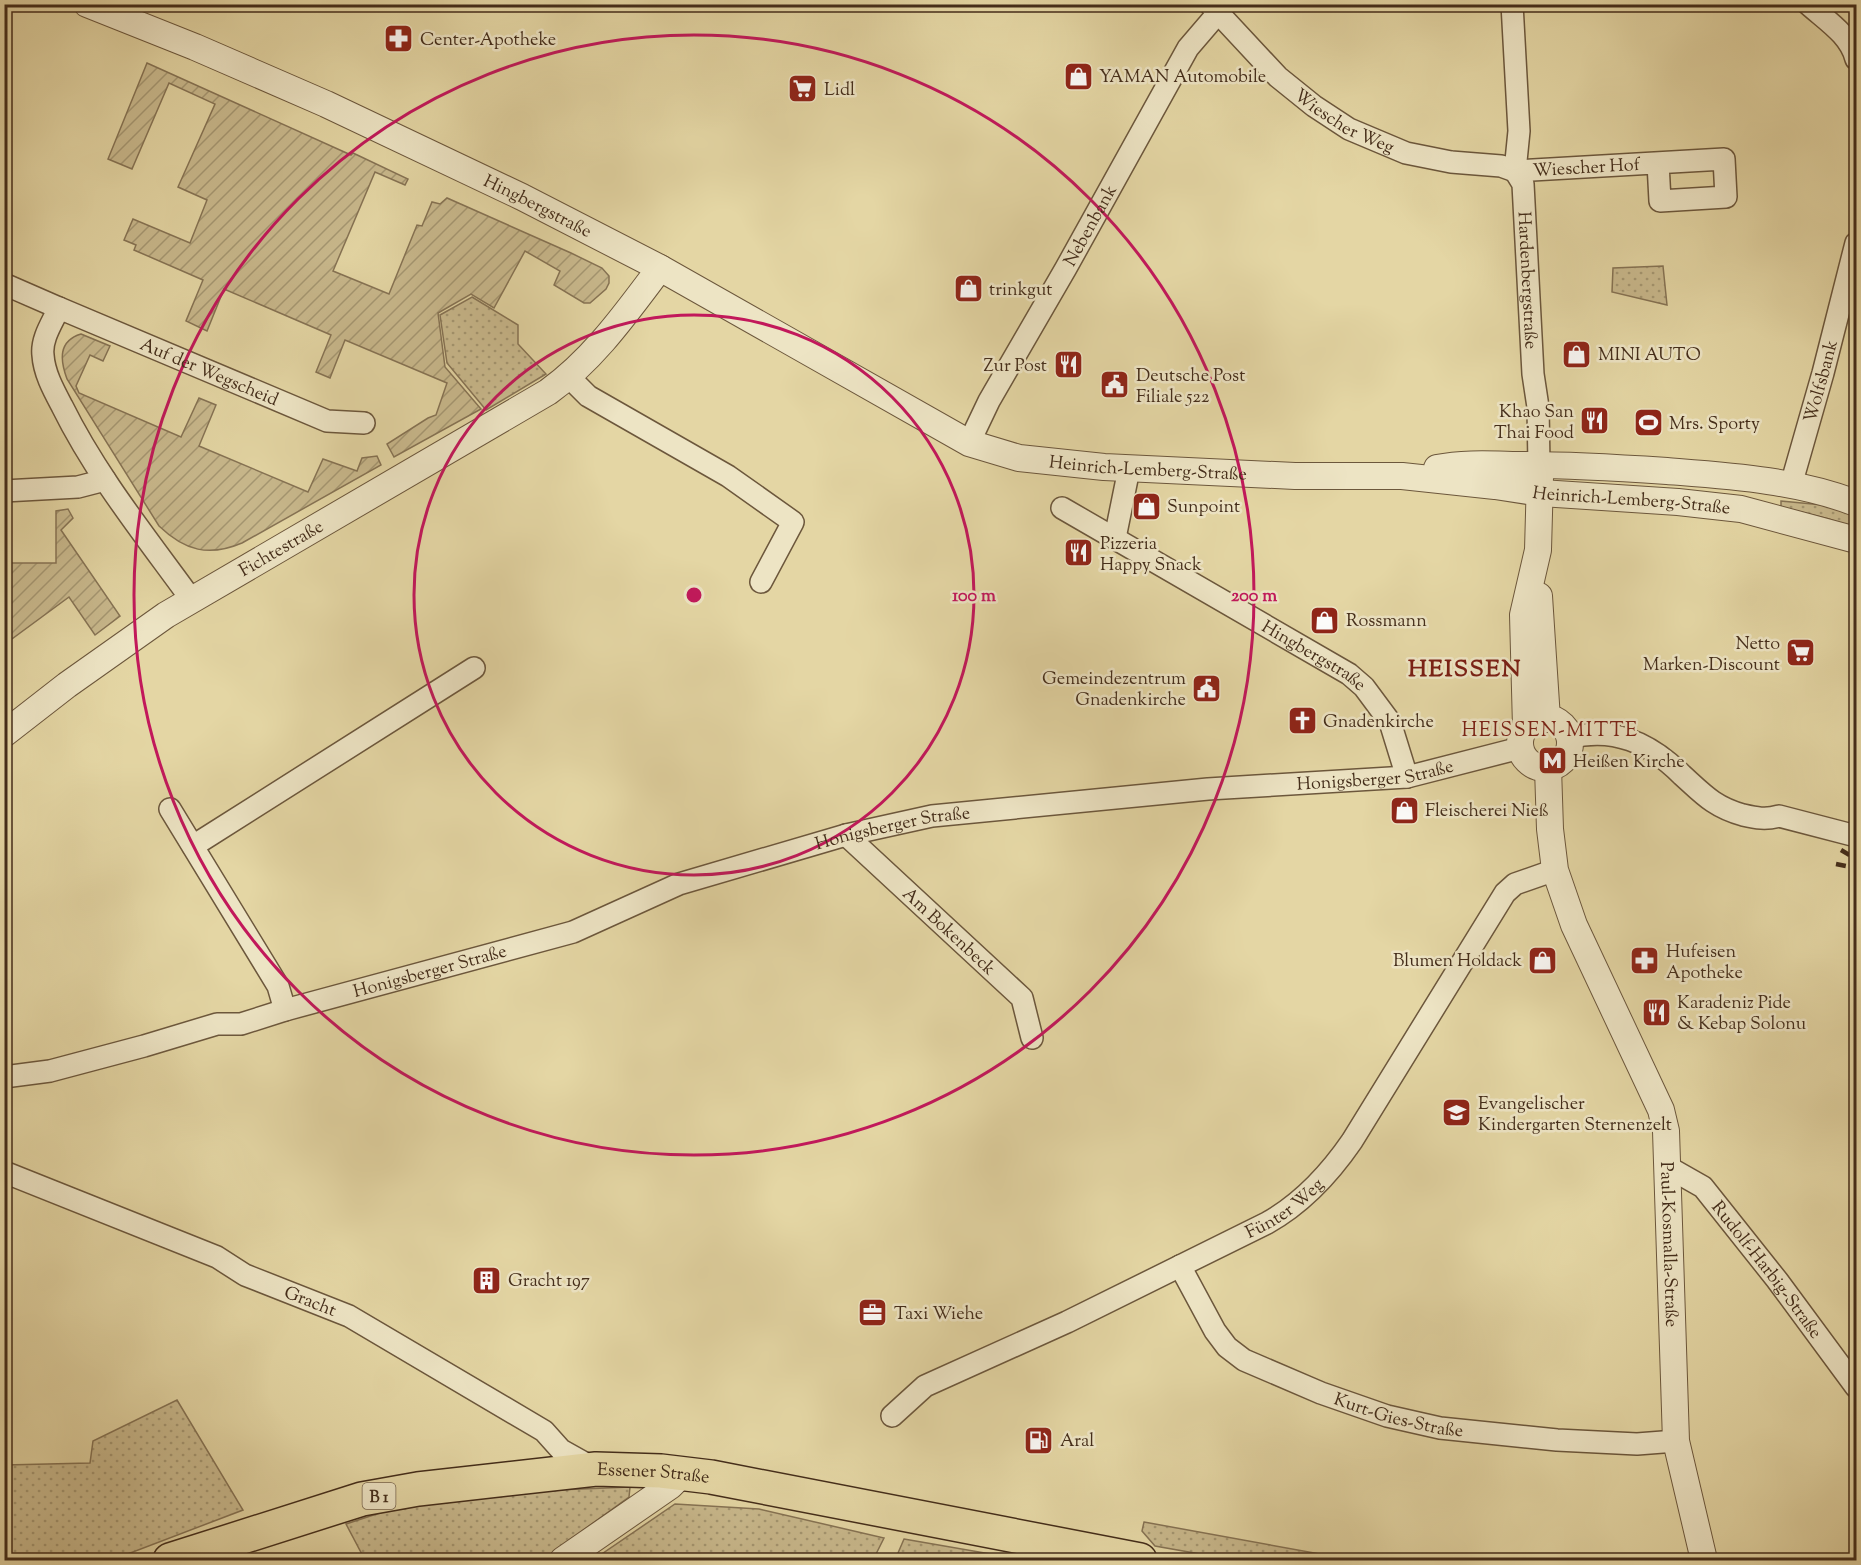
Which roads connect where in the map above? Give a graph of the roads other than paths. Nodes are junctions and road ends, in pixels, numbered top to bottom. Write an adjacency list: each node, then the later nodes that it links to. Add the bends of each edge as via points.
1 (87, 4): 9 (street, Hingbergstraße, via 326,104)
2 (1512, 4): 7 (street, Hardenbergstraße, via 1519,131)
3 (1809, 4): 5 (street, via 1846,38)
4 (1214, 9): 7 (street, Wiescher Weg, via 1278,77 1349,129 1406,153 1451,162 1501,165); 14 (street, Nebenbank, via 1188,48)
5 (1857, 59)
6 (1658, 163): 7 (street, Wiescher Hof)
7 (1515, 171): 15 (street, Hardenbergstraße, via 1522,184)
8 (1857, 243): 19 (street, Wolfsbank)
9 (660, 268): 12 (street, Fichtestraße, via 600,346); 14 (street, Hingbergstraße)
10 (4, 285): 11 (street, Auf der Wegscheid)
11 (59, 308): 13 (street, Auf der Wegscheid, via 327,421); 18 (street, via 43,344 42,356 51,386)
12 (570, 377): 26 (street, via 588,396 728,476 794,522); 27 (street, Fichtestraße)
13 (364, 423)
14 (969, 443): 16 (street, Heinrich-Lemberg-Straße, via 1018,458)
15 (1539, 465): 17 (street, Heinrich-Lemberg-Straße, via 1448,466); 19 (street, Heinrich-Lemberg-Straße, via 1734,476); 21 (street, Hardenbergstraße)
16 (1129, 469): 17 (street, Heinrich-Lemberg-Straße); 24 (street)
17 (1402, 476): 21 (street, Heinrich-Lemberg-Straße)
18 (105, 480): 20 (street, via 78,487); 27 (street)
19 (1791, 485): 22 (street, Heinrich-Lemberg-Straße)
20 (4, 491)
21 (1541, 493): 25 (street, Heinrich-Lemberg-Straße, via 1741,509); 29 (street, Hardenbergstraße)
22 (1857, 503)
23 (1062, 508): 24 (street, Hingbergstraße)
24 (1115, 538): 33 (street, Hingbergstraße, via 1349,674 1390,722)
25 (1857, 540)
26 (761, 582)
27 (191, 599): 30 (street, Fichtestraße)
28 (474, 668): 37 (street)
29 (1531, 731): 31 (street, via 1557,722); 32 (street, via 1525,759 1535,767); 33 (street, Honigsberger Straße)
30 (4, 734)
31 (1569, 738): 32 (street, via 1564,759); 36 (street, via 1595,734 1626,737 1673,766 1710,802 1730,812 1768,819 1779,816)
32 (1548, 768): 38 (street, Paul-Kosmalla-Straße)
33 (1407, 777): 35 (street, Honigsberger Straße, via 1208,789 932,816)
34 (170, 809): 37 (street)
35 (846, 835): 39 (street, Honigsberger Straße, via 679,884 573,932); 40 (street, Am Bokenbeck, via 1023,998)
36 (1857, 836)
37 (193, 846): 39 (street, via 278,986)
38 (1555, 870): 42 (street, Paul-Kosmalla-Straße, via 1574,925 1661,1110 1666,1131); 44 (street, Fünter Weg, via 1528,878 1505,893 1339,1159 1311,1189 1280,1216)
39 (285, 1010): 41 (street, Honigsberger Straße, via 241,1024 217,1024 50,1071)
40 (1032, 1038)
41 (4, 1077)
42 (1666, 1166): 45 (street, Rudolf-Harbig-Straße, via 1703,1187); 47 (street, Paul-Kosmalla-Straße)
43 (4, 1172): 48 (street, Gracht, via 217,1257 245,1275 349,1316 544,1431 561,1450)
44 (1180, 1266): 46 (street, Fünter Weg, via 925,1386); 47 (street, Kurt-Gies-Straße, via 1227,1347 1244,1360 1321,1393 1387,1416 1440,1428 1557,1440 1637,1444)
45 (1857, 1387)
46 (892, 1416)
47 (1676, 1441): 53 (street, Paul-Kosmalla-Straße)
48 (596, 1469): 49 (main road, Essener Straße / B 1); 50 (main road, Essener Straße / B 1, via 418,1488 362,1499)
49 (683, 1473): 51 (street); 52 (main road, Essener Straße / B 1)
50 (170, 1560)
51 (563, 1560)
52 (1140, 1560)
53 (1704, 1560)

